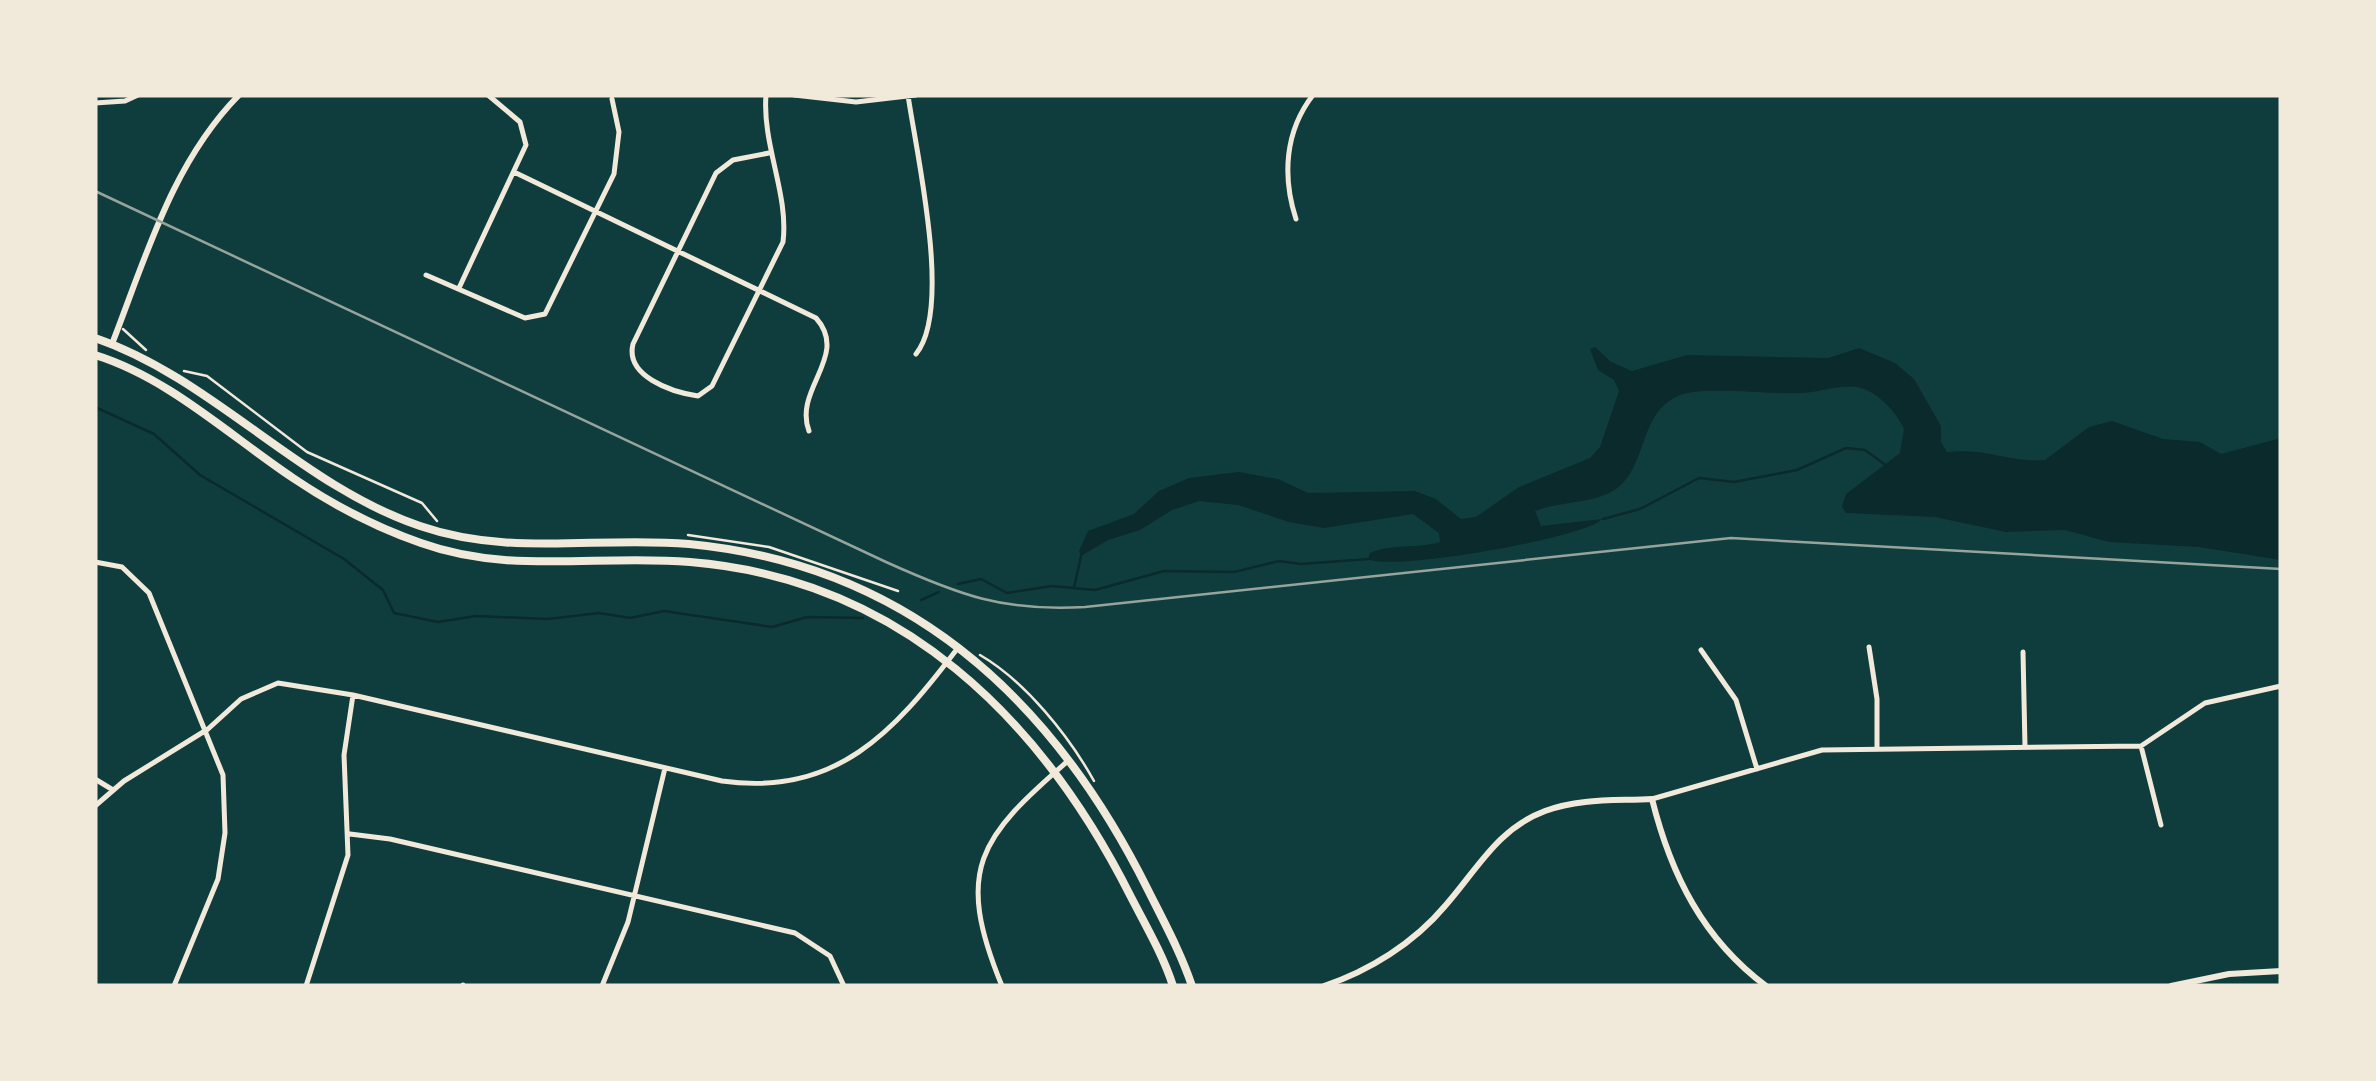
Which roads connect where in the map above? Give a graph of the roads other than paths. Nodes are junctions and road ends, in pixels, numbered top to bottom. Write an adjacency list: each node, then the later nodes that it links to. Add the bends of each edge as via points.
1 (138, 95): 10 (street)
2 (238, 95): 20 (street, via 183,169)
3 (488, 95): 12 (street, via 526,134)
4 (766, 95): 11 (street)
5 (794, 95): 8 (street, via 856,102)
6 (916, 95): 8 (street)
7 (1312, 95): 14 (street, via 1292,133 1288,195)
8 (908, 96): 22 (street, via 932,263 929,323)
9 (612, 99): 13 (street, via 619,146)
10 (95, 103)
11 (769, 153): 15 (street, via 718,170); 18 (street, via 784,236)
12 (514, 172): 13 (street); 17 (street)
13 (596, 212): 15 (street); 17 (street, via 542,316 525,318)
14 (1296, 219)
15 (679, 250): 18 (street); 18 (street, via 631,352 638,370 666,385 694,396 709,389)
16 (426, 275): 17 (street)
17 (459, 288)
18 (760, 289): 24 (street, via 810,313 827,335 826,358 805,400)
19 (95, 338): 20 (main road)
20 (112, 344): 23 (street); 26 (main road, via 166,370 336,486 420,526 507,545 727,550 855,585)
21 (95, 354): 23 (main road)
22 (916, 354)
23 (106, 358): 30 (main road, via 160,386 330,501 415,541 521,563 685,561 727,568 866,608)
24 (809, 431)
25 (95, 562): 33 (street, via 122,567 149,593)
26 (959, 646): 30 (street); 37 (main road)
27 (1869, 647): 36 (street)
28 (1702, 650): 39 (street, via 1733,694)
29 (2023, 652): 35 (street)
30 (948, 661): 38 (street, via 876,742 827,770 749,785); 40 (main road, via 1008,716)
31 (2281, 686): 34 (street, via 2205,703)
32 (353, 695): 33 (street, via 292,683 266,686); 38 (street); 46 (street, via 344,774)
33 (208, 729): 42 (street); 49 (street, via 224,788 224,845 214,891)
34 (2142, 746): 35 (street); 45 (street)
35 (2024, 747): 36 (street)
36 (1877, 748): 39 (street, via 1822,750)
37 (1068, 760): 40 (street); 55 (main road, via 1124,844)
38 (665, 768): 47 (street)
39 (1756, 769): 43 (street)
40 (1055, 772): 53 (street, via 1001,822 981,865 980,923); 54 (main road, via 1114,863)
41 (95, 779): 42 (street)
42 (112, 790): 44 (street)
43 (1652, 799): 56 (street, via 1576,802 1534,816 1486,852 1443,909 1407,942); 57 (street, via 1694,910)
44 (95, 806)
45 (2161, 825)
46 (350, 834): 47 (street); 50 (street, via 344,876)
47 (635, 896): 51 (street); 52 (street, via 813,941 830,956)
48 (2281, 971): 58 (street)
49 (174, 986)
50 (306, 986)
51 (602, 986)
52 (844, 986)
53 (1002, 986)
54 (1173, 986)
55 (1192, 986)
56 (1324, 986)
57 (1766, 986)
58 (2171, 986)

